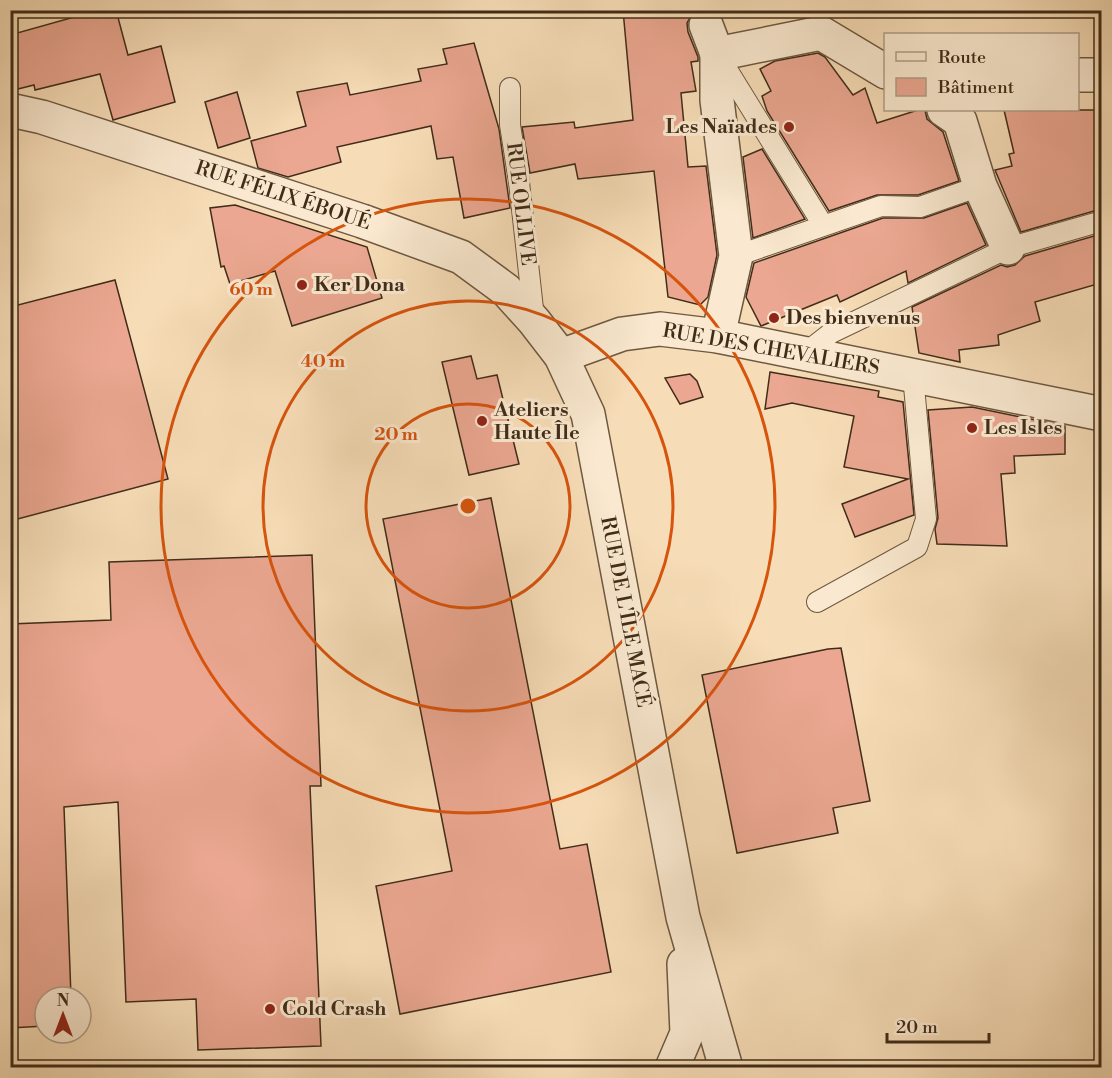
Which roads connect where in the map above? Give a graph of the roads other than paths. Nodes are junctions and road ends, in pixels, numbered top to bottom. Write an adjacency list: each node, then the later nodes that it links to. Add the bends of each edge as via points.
1 (712, 39): 2 (street, via 820,33); 10 (lane); 12 (street)
2 (884, 71)
3 (1079, 75): 4 (street)
4 (1101, 75)
5 (510, 88): 13 (lane, RUE OLLIVE, via 510,125)
6 (10, 110): 13 (street, RUE FÉLIX ÉBOUÉ, via 362,221 461,257 506,290)
7 (962, 113): 8 (street)
8 (980, 186): 10 (lane, via 920,207 881,206); 11 (street)
9 (1101, 221): 11 (lane)
10 (823, 225): 12 (lane)
11 (1008, 248): 15 (lane, via 831,333)
12 (736, 256): 14 (street)
13 (534, 321): 16 (street, RUE DE L'ÎLE MACÉ)
14 (718, 336): 15 (street, RUE DES CHEVALIERS); 16 (street, RUE DES CHEVALIERS, via 660,328 622,334)
15 (804, 354): 17 (street, RUE DES CHEVALIERS)
16 (561, 356): 20 (street, RUE DE L'ÎLE MACÉ, via 588,414)
17 (913, 375): 18 (street, RUE DES CHEVALIERS); 19 (lane, via 926,519 917,547)
18 (1101, 414)
19 (817, 602)
20 (683, 917): 21 (street, RUE DE L'ÎLE MACÉ, via 687,1032); 22 (street, RUE DE L'ÎLE MACÉ)
21 (672, 1068)
22 (726, 1068)

